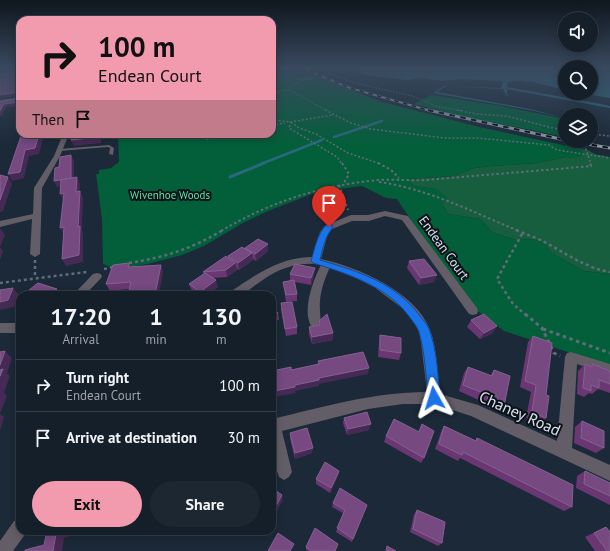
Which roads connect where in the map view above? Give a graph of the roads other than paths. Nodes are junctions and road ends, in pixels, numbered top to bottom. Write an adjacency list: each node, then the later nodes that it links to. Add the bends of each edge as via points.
1 (16, 100): 2 (street)
2 (0, 102)
3 (64, 138): 4 (street)
4 (59, 150): 5 (lane, via 109,146 112,148); 6 (street, via 38,188)
5 (111, 154)
6 (36, 216): 7 (street); 8 (street)
7 (0, 224)
8 (35, 254)
9 (316, 261): 10 (street); 13 (street, via 284,264); 14 (street, Endean Court, via 324,232 329,227 351,218 370,218 385,213 405,218)
10 (326, 264): 15 (street, via 315,291); 19 (street, via 370,281 408,307 424,329)
11 (97, 273): 12 (street)
12 (81, 291)
13 (240, 291)
14 (473, 311)
15 (315, 323)
16 (0, 328): 17 (street)
17 (16, 328)
18 (610, 370): 22 (street, via 571,357)
19 (434, 398): 20 (street, Chaney Road, via 403,398 368,403); 22 (street, Chaney Road, via 473,410)
20 (276, 425)
21 (276, 442): 23 (street)
22 (564, 451): 24 (street, Chaney Road)
23 (284, 472)
24 (610, 473)
25 (16, 533): 26 (street)
26 (3, 551)

